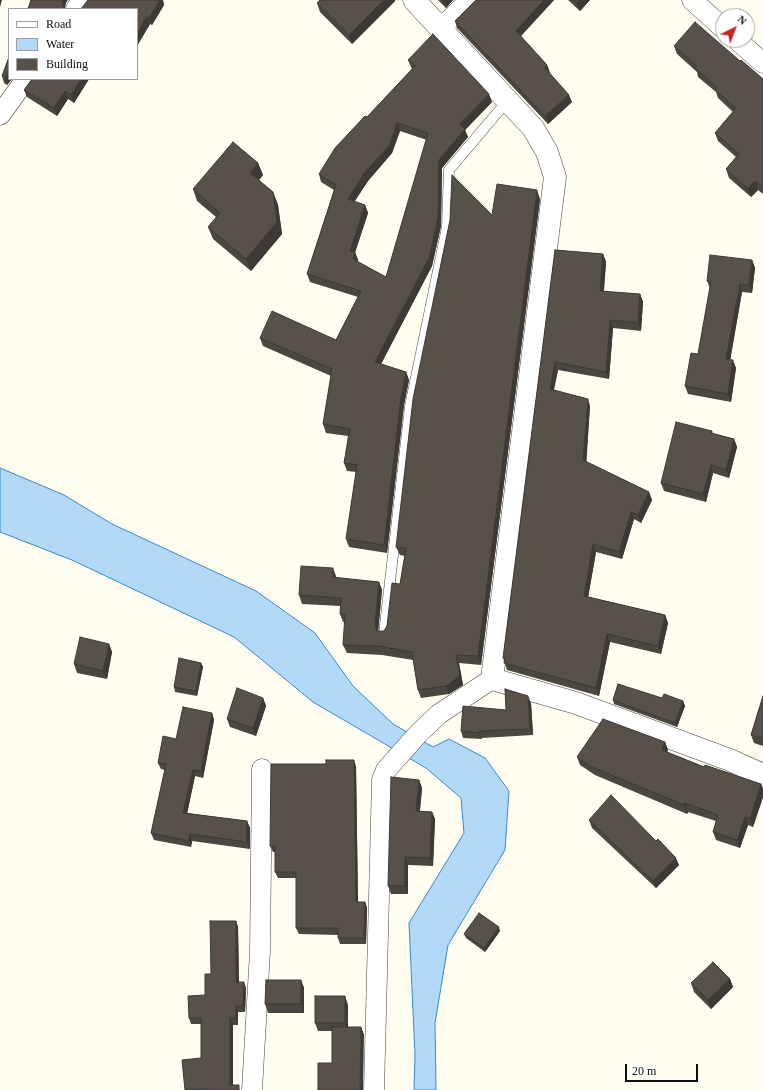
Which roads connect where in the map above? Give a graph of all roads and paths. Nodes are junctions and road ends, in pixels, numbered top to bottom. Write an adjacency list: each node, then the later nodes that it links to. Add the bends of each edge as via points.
1 (414, 0): 5 (street)
2 (470, 0): 5 (street)
3 (692, 0): 4 (street)
4 (715, 21)
5 (442, 28): 9 (street)
6 (746, 48): 7 (street)
7 (763, 63)
8 (25, 80): 10 (street)
9 (508, 100): 11 (lane, via 450,170 447,227 410,406); 12 (street, via 533,128 547,152 555,177)
10 (0, 115)
11 (384, 634)
12 (492, 679): 14 (street, via 576,702); 16 (street, via 439,714 386,770 382,780)
13 (262, 769): 15 (street, via 260,951)
14 (763, 775)
15 (252, 1090)
16 (374, 1090)

